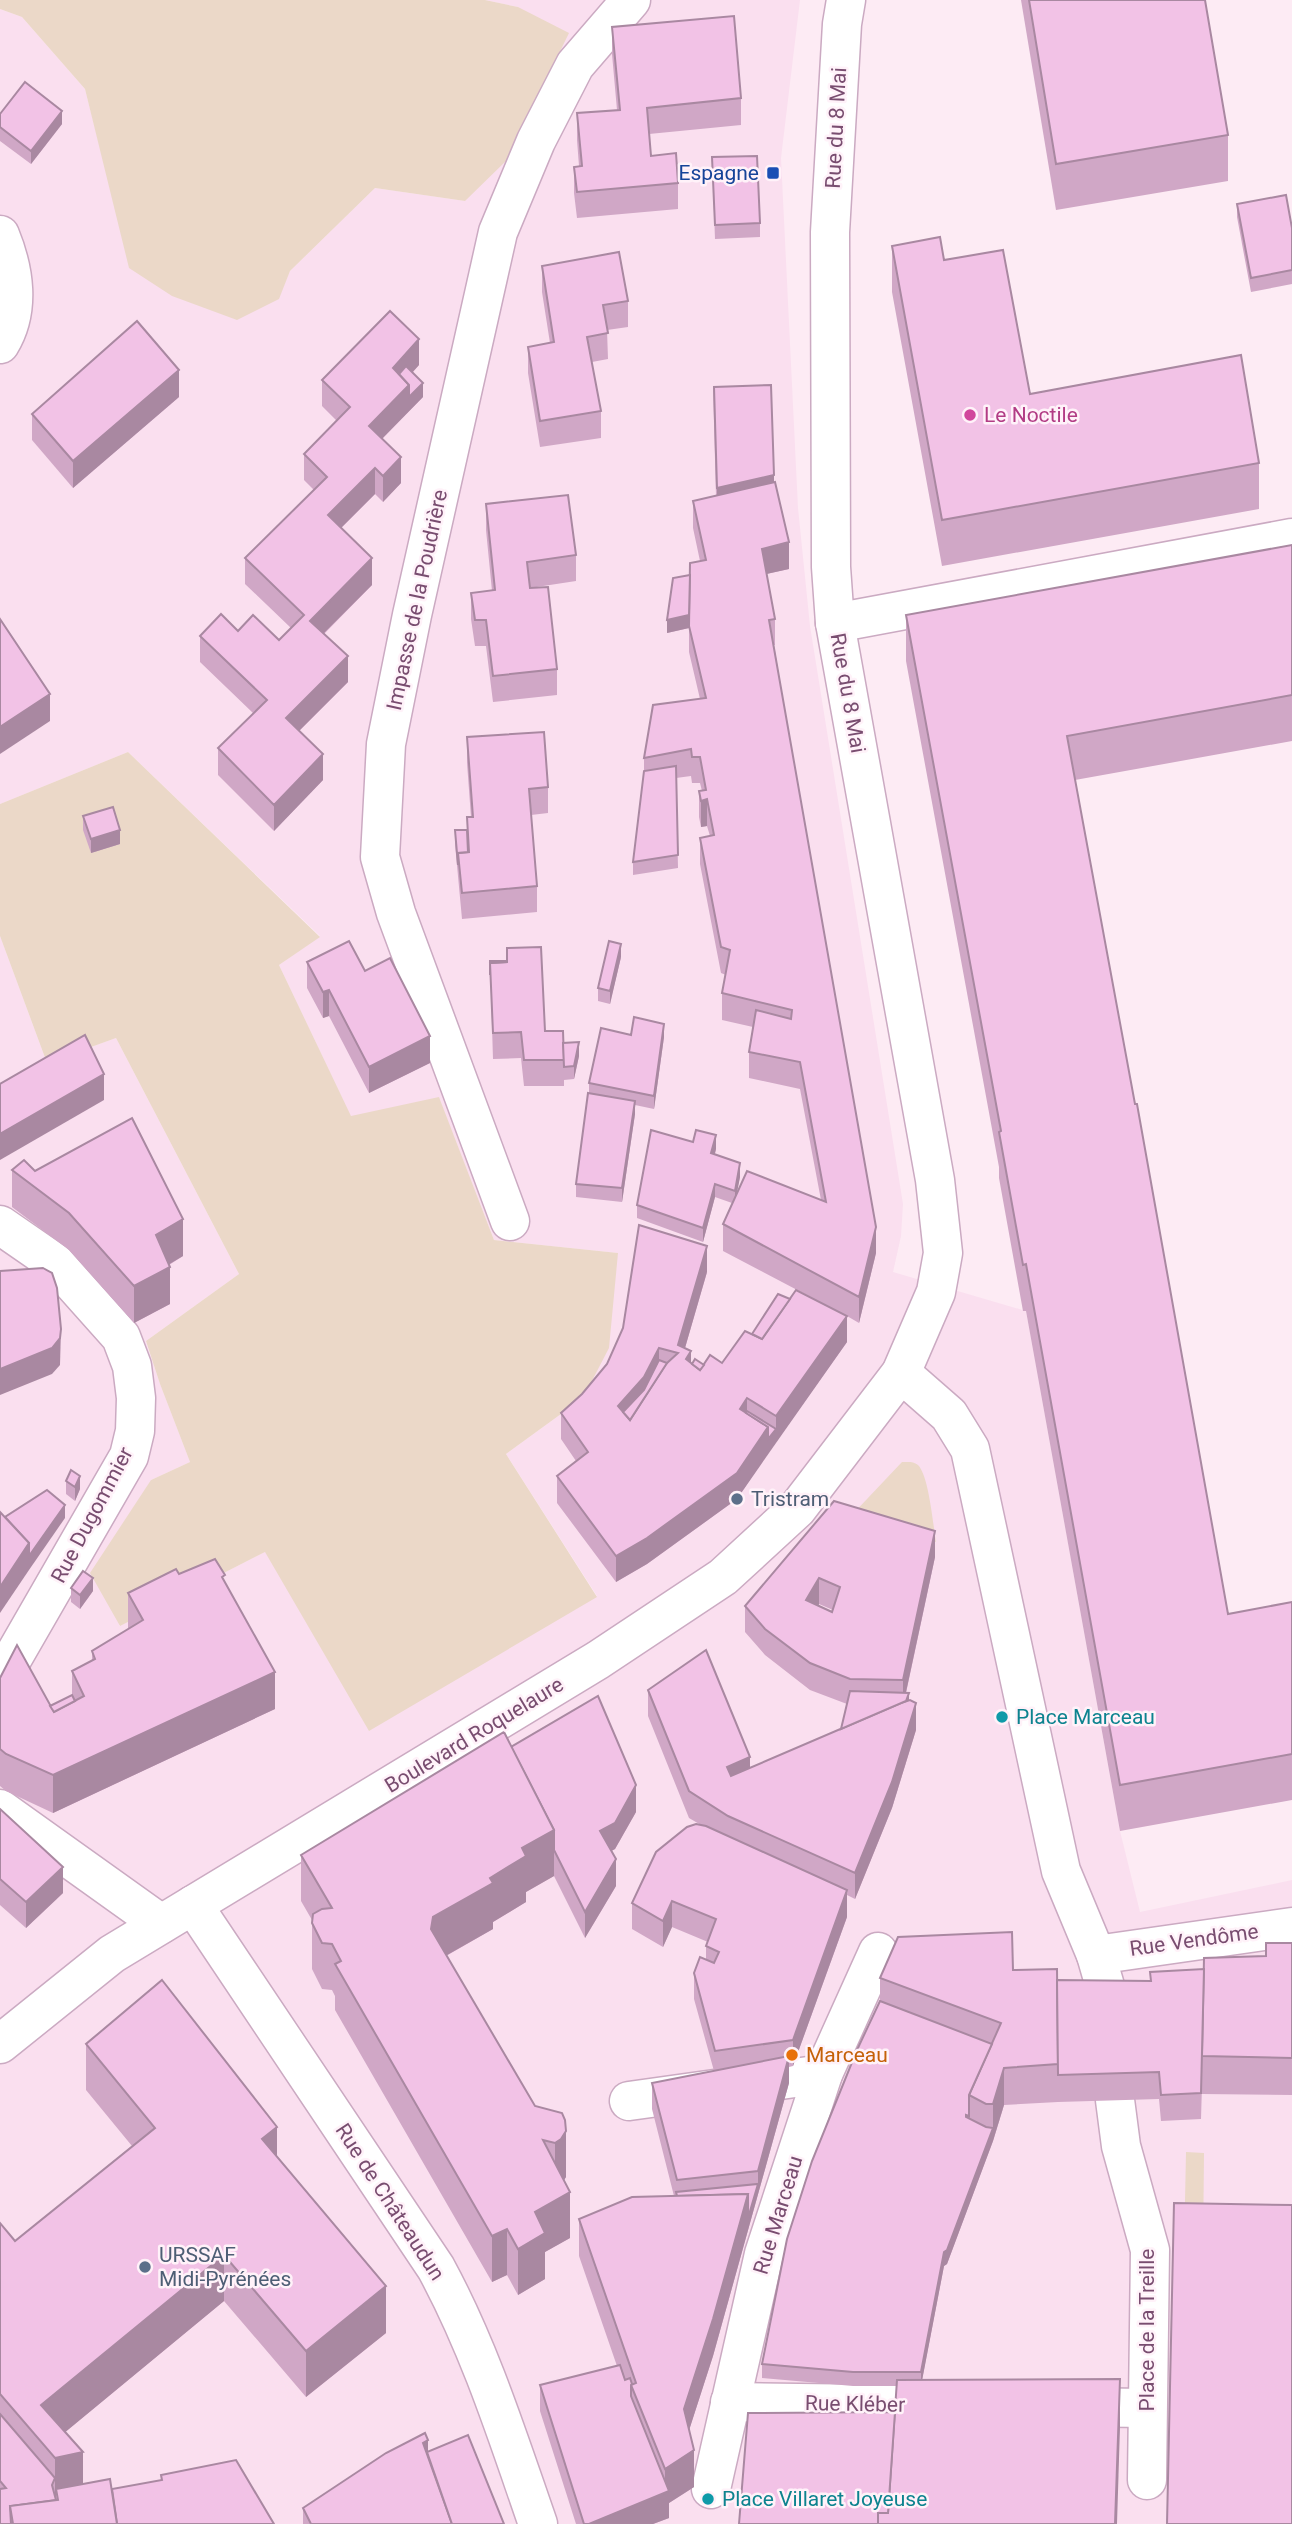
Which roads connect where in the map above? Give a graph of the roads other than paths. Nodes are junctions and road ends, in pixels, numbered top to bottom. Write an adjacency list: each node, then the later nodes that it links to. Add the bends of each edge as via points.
1 (631, 0): 7 (street, Impasse de la Poudrière, via 575,65 536,141 498,232 386,744 380,857 396,913)
2 (846, 0): 6 (street, Rue du 8 Mai, via 830,232)
3 (0, 235): 4 (street, via 10,260 15,296)
4 (0, 344)
5 (1292, 538): 6 (street)
6 (835, 623): 9 (street, Rue du 8 Mai, via 935,1180 943,1253 936,1292)
7 (510, 1221)
8 (0, 1225): 10 (street, Rue Dugommier, via 55,1263 121,1337 132,1366 136,1398 129,1456)
9 (901, 1373): 12 (street, Boulevard Roquelaure, via 797,1509 723,1577 598,1660); 15 (street, via 949,1415 970,1449 1061,1871)
10 (0, 1680)
11 (0, 1809): 12 (street)
12 (177, 1914): 17 (street, Boulevard Roquelaure, via 112,1954); 27 (street, Rue de Châteaudun, via 436,2268 466,2328)
13 (1292, 1927): 15 (street, Rue Vendôme)
14 (878, 1952): 18 (street, Rue Marceau)
15 (1096, 1955): 16 (street)
16 (1111, 2007)
17 (0, 2044)
18 (823, 2074): 20 (street); 21 (street, Rue Marceau, via 764,2254)
19 (1115, 2100): 24 (street, Place de la Treille, via 1121,2146 1150,2250)
20 (629, 2101)
21 (730, 2402): 22 (street, Rue Kléber); 26 (street, Rue Marceau)
22 (988, 2406)
23 (1029, 2407): 24 (street)
24 (1147, 2408): 25 (street, Place de la Treille)
25 (1147, 2480)
26 (711, 2489)
27 (538, 2524)

